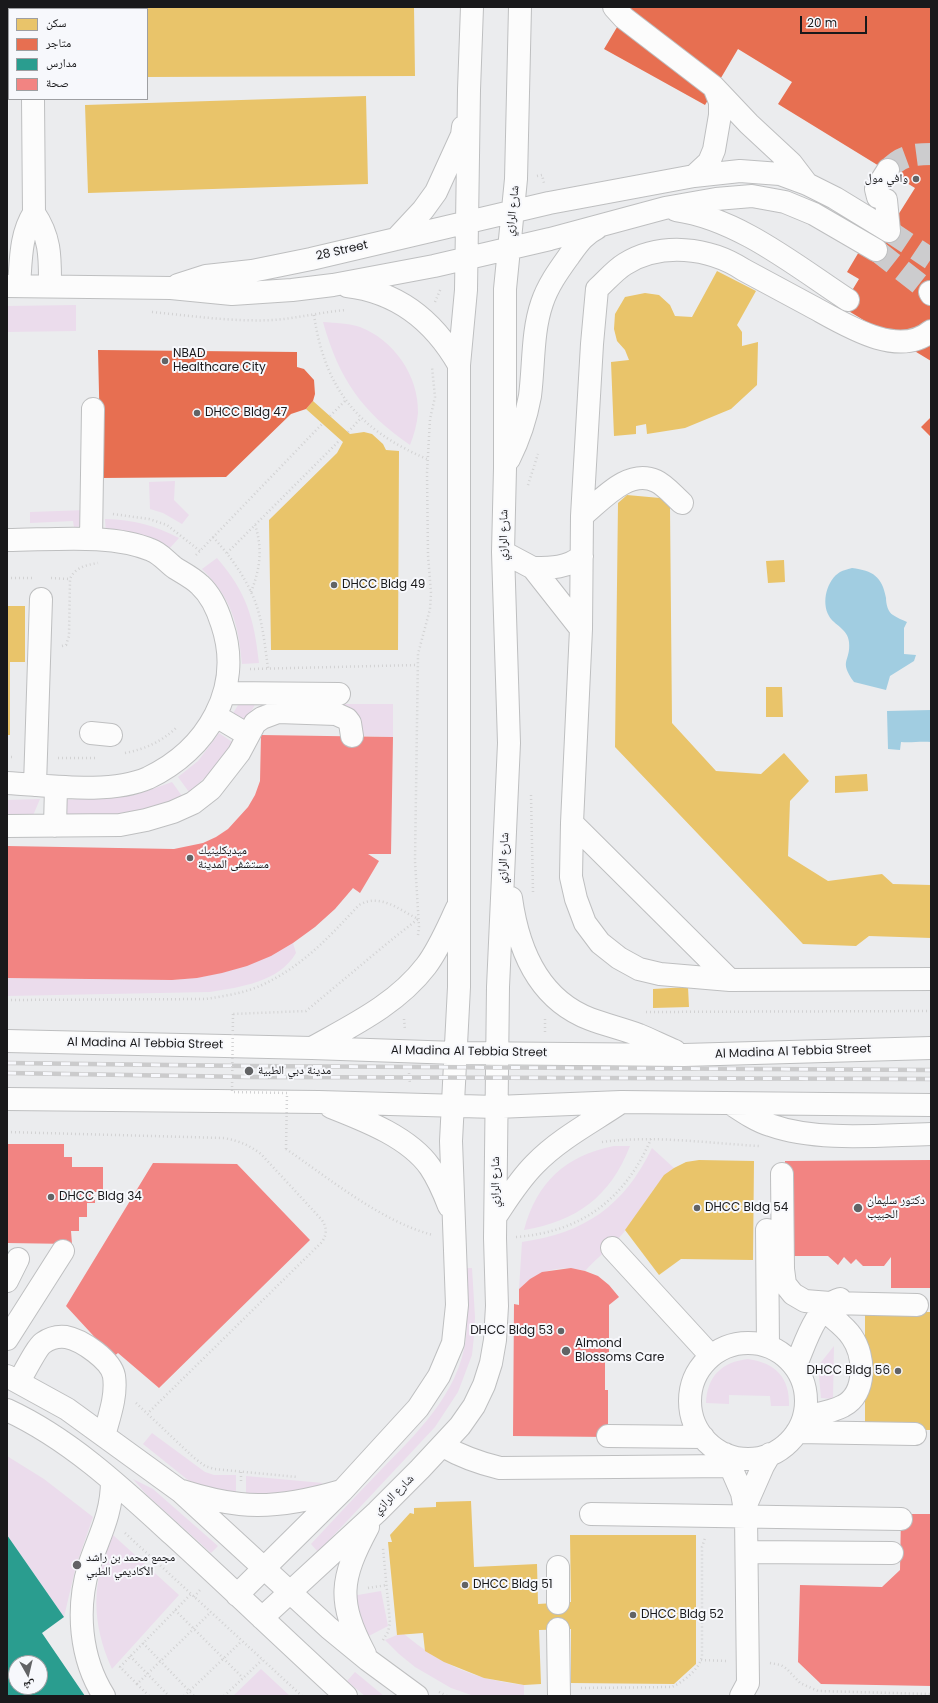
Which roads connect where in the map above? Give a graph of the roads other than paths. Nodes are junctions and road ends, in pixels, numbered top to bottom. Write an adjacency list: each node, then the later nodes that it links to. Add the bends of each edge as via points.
1 (472, 7): 5 (street)
2 (520, 7): 11 (street, شارع الرازي, via 516,179)
3 (614, 7): 4 (street, via 624,18)
4 (714, 87): 8 (street, via 720,102 714,150 709,162); 9 (street, via 749,124 792,163)
5 (469, 90): 13 (street); 15 (street, via 462,135 441,184 423,210)
6 (33, 100): 12 (street)
7 (888, 170): 9 (street, 28 Street, via 876,189 878,196 886,200 889,231 836,198)
8 (694, 176): 9 (street, 28 Street, via 740,171 780,174); 11 (street, 28 Street)
9 (807, 184)
10 (665, 208): 14 (street); 17 (street, via 752,196 785,202 814,214); 23 (street, via 715,219 772,250)
11 (512, 211): 13 (street, 28 Street); 16 (street, شارع الرازي)
12 (34, 213): 20 (street, via 24,236); 21 (street, via 48,243)
13 (467, 222): 15 (street, 28 Street); 18 (street)
14 (605, 225): 16 (street, 28 Street); 27 (street, via 590,232 580,241 548,287 541,303 524,422)
15 (396, 239): 22 (street, 28 Street, via 284,265 206,276)
16 (509, 248): 18 (street, 28 Street); 27 (street, شارع الرازي, via 505,289)
17 (876, 250)
18 (466, 258): 19 (street, 28 Street); 25 (street, via 466,290)
19 (333, 285): 22 (street, 28 Street, via 232,294); 25 (street, via 383,295 405,306 439,334)
20 (13, 286): 21 (street, 28 Street)
21 (50, 286): 22 (street, 28 Street)
22 (171, 288)
23 (848, 300)
24 (931, 331): 30 (street, via 916,340 907,341 875,337 847,325 730,261 698,251 670,250 647,253 624,265 597,289)
25 (459, 364): 49 (street)
26 (93, 409): 31 (street)
27 (505, 468): 33 (street, شارع الرازي)
28 (101, 478): 31 (street, via 101,513)
29 (682, 503): 30 (street, via 657,481 636,478 610,492)
30 (582, 516): 34 (street)
31 (96, 539): 32 (street); 38 (street, via 124,542 152,550 201,585 218,610 225,633 228,656)
32 (7, 540)
33 (503, 552): 35 (street); 48 (street, شارع الرازي, via 509,743)
34 (582, 556): 35 (street, via 562,567); 37 (street)
35 (533, 568): 37 (street)
36 (41, 599): 44 (street, via 35,757)
37 (581, 629): 45 (street)
38 (226, 681): 39 (street); 40 (street)
39 (339, 688)
40 (216, 716): 41 (street); 44 (street, via 201,738 183,756 167,768 146,778 126,784 85,788)
41 (248, 735): 42 (street, via 262,718 278,712 342,716 350,724); 47 (street, via 239,753 211,789 193,803 173,812 120,825)
42 (352, 736)
43 (7, 783): 44 (street)
44 (46, 786): 47 (street)
45 (572, 822): 51 (street); 51 (street, via 571,877 576,899 585,923 600,943 639,969 660,974)
46 (7, 826): 47 (street)
47 (55, 826)
48 (504, 858): 56 (street, شارع الرازي); 57 (street, via 513,915 521,945 535,975 556,999 589,1019 639,1035)
49 (460, 902): 53 (street, via 427,965 400,994 378,1011); 55 (street)
50 (931, 979): 51 (street)
51 (730, 980)
52 (7, 1041): 53 (street, Al Madina Al Tebbia Street)
53 (312, 1048): 55 (street, Al Madina Al Tebbia Street)
54 (931, 1048): 57 (street, Al Madina Al Tebbia Street)
55 (456, 1053): 56 (street, Al Madina Al Tebbia Street); 62 (street)
56 (497, 1053): 57 (street, Al Madina Al Tebbia Street); 63 (street, شارع الرازي)
57 (684, 1055)
58 (7, 1099): 59 (street)
59 (319, 1102): 62 (street); 68 (street, via 360,1119 408,1144 430,1167)
60 (621, 1102): 61 (street); 63 (street); 67 (street, via 535,1163)
61 (732, 1104): 64 (street); 65 (street, via 769,1125 810,1135)
62 (452, 1106): 63 (street); 68 (street)
63 (496, 1107): 67 (street, شارع الرازي)
64 (926, 1108)
65 (931, 1134)
66 (782, 1174): 75 (street, via 785,1284 793,1294)
67 (496, 1216): 87 (street, شارع الرازي, via 497,1306 491,1363 474,1406)
68 (454, 1218): 92 (street, via 457,1305 453,1343 439,1376 418,1408)
69 (761, 1230): 77 (street)
70 (612, 1248): 78 (street)
71 (63, 1251): 76 (street)
72 (18, 1259): 73 (street)
73 (7, 1281)
74 (924, 1300): 75 (street)
75 (826, 1306): 79 (street, via 818,1316); 82 (street, via 852,1336 858,1347 861,1359 860,1383 852,1400)
76 (7, 1340)
77 (762, 1345): 78 (street, via 739,1344 724,1348); 79 (street, via 778,1351)
78 (710, 1356): 84 (street, via 695,1377 691,1390 692,1415)
79 (795, 1367): 82 (street, via 803,1382 806,1400)
80 (13, 1378): 86 (street, via 67,1409); 86 (street, via 41,1344 52,1338 65,1337 76,1340 103,1358 110,1365 114,1375 113,1400)
81 (7, 1410): 90 (street, via 56,1438)
82 (800, 1424): 85 (street); 88 (street, via 785,1445)
83 (608, 1432): 84 (street)
84 (700, 1432): 89 (street)
85 (915, 1434)
86 (104, 1436): 91 (street)
87 (444, 1446): 89 (street, via 480,1464 500,1468); 94 (street, شارع الرازي)
88 (770, 1454): 89 (street); 95 (street)
89 (728, 1460): 95 (street, via 742,1493)
90 (112, 1481): 102 (street); 109 (street, via 108,1517 89,1566 82,1608 82,1630 91,1671)
91 (180, 1491): 92 (street, via 242,1504 283,1503 313,1499); 100 (street)
92 (342, 1491): 100 (street)
93 (591, 1510): 95 (street)
94 (377, 1512): 101 (street, شارع الرازي); 106 (street, via 349,1567 345,1592 350,1624)
95 (740, 1513): 96 (street); 97 (street)
96 (901, 1519)
97 (746, 1552): 98 (street); 108 (street)
98 (892, 1553)
99 (558, 1567): 103 (street)
100 (264, 1569): 101 (street); 102 (street)
101 (289, 1593): 104 (street, شارع الرازي); 106 (street)
102 (237, 1595): 104 (street)
103 (558, 1603)
104 (262, 1618): 110 (street)
105 (558, 1629): 107 (street)
106 (368, 1660): 111 (street)
107 (559, 1692)
108 (748, 1692)
109 (104, 1696)
110 (346, 1696)
111 (417, 1696)

